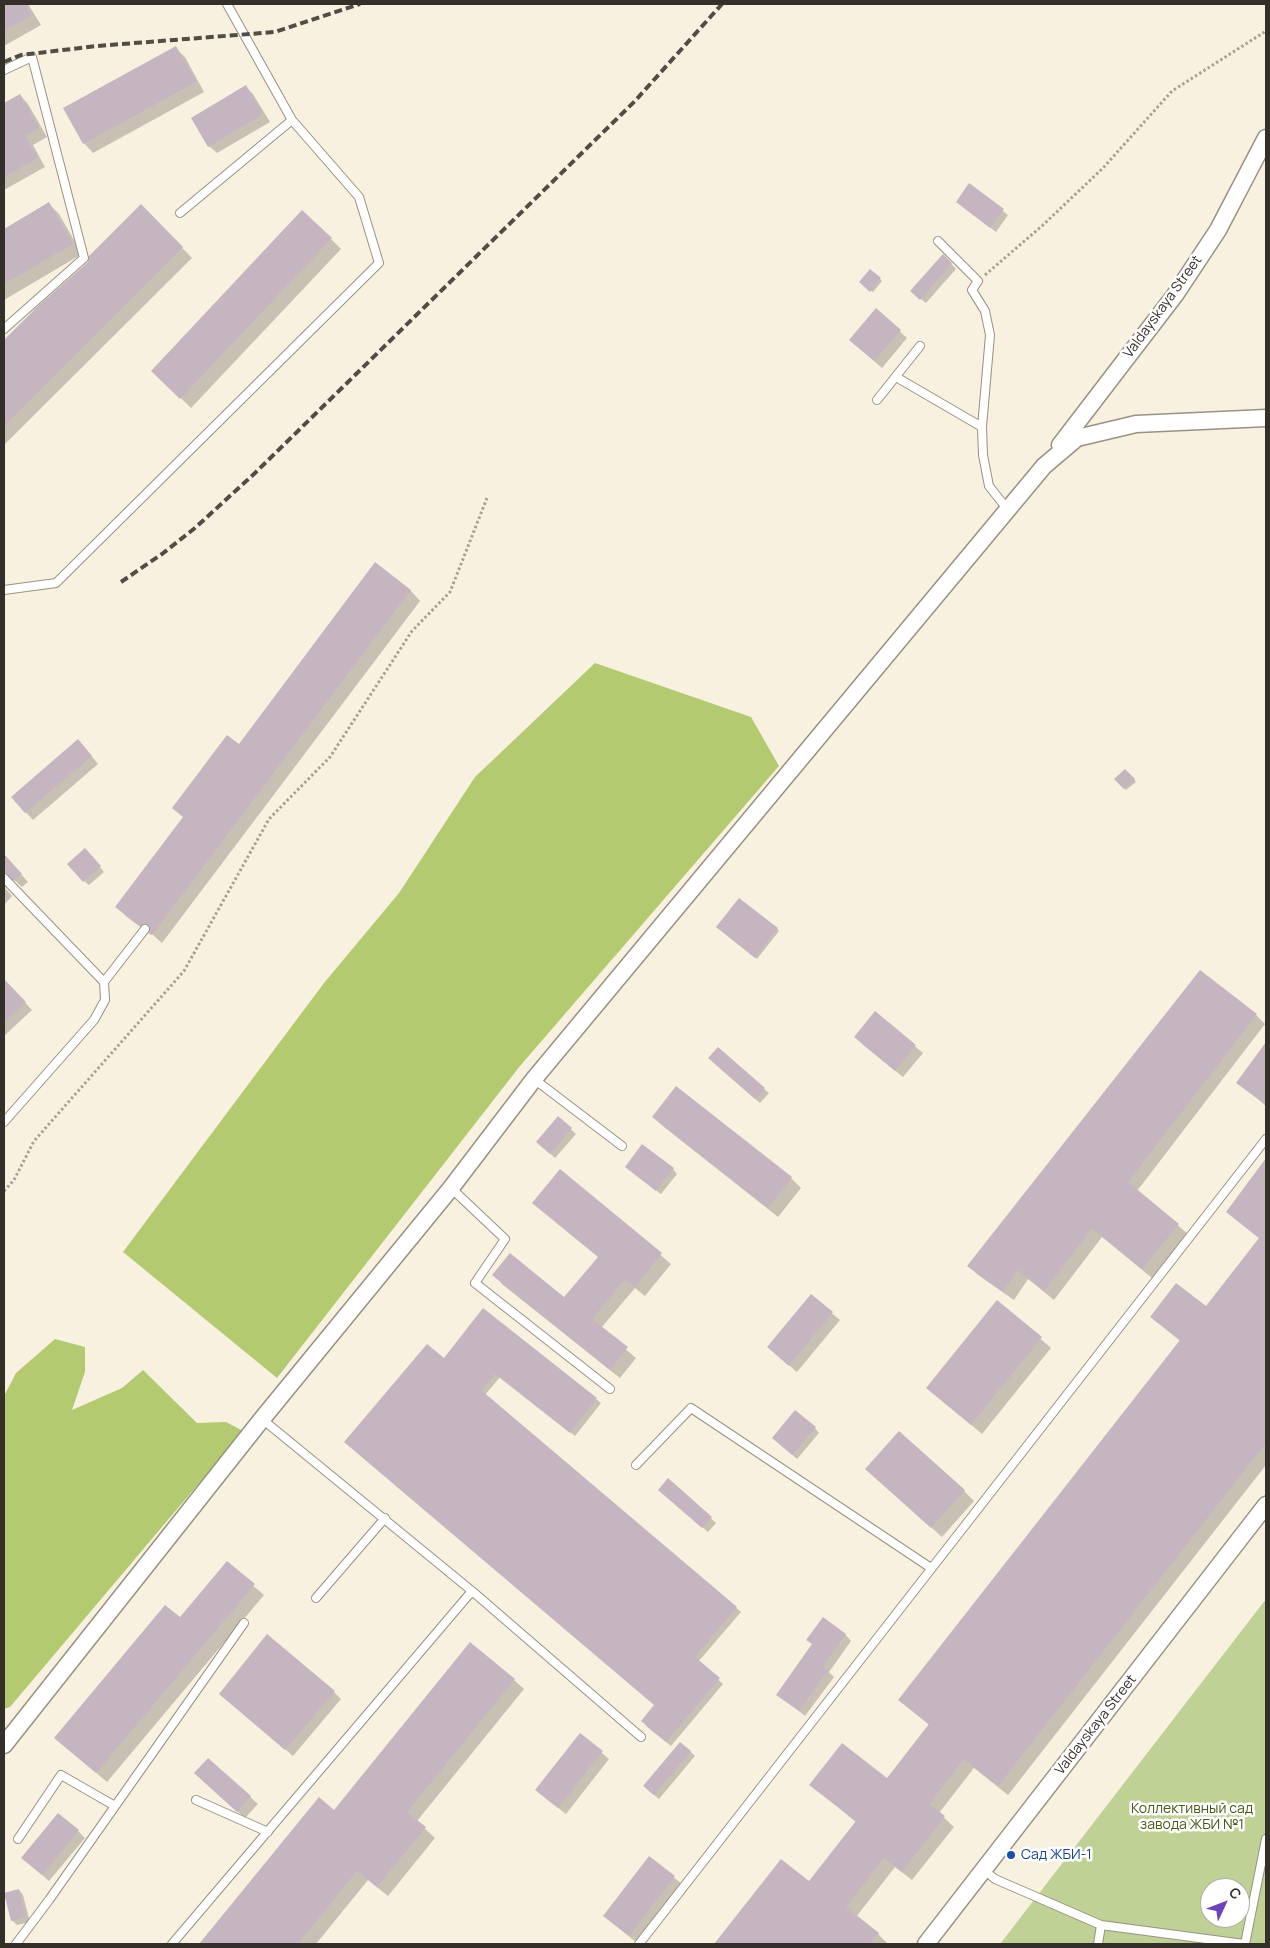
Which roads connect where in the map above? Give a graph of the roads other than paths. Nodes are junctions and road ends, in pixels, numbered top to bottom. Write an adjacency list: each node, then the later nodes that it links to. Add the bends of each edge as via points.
1 (227, 4): 3 (lane)
2 (4, 70): 7 (lane, via 32,57 84,258)
3 (292, 120): 5 (lane); 15 (lane, via 359,197 379,263 56,583)
4 (1266, 138): 13 (street, Valdayskaya Street, via 1218,230 1175,295)
5 (180, 213)
6 (938, 241): 12 (lane, via 978,281 972,290 986,311 990,335)
7 (4, 330)
8 (920, 346): 9 (lane)
9 (896, 377): 10 (lane); 12 (lane)
10 (877, 400)
11 (1266, 418): 13 (street, via 1136,424 1077,438)
12 (982, 427): 14 (lane, via 989,486)
13 (1044, 466): 14 (street)
14 (1008, 510): 19 (street)
15 (4, 590)
16 (4, 878): 18 (lane)
17 (145, 929): 18 (lane)
18 (104, 982): 20 (lane, via 105,1000 94,1020)
19 (534, 1080): 22 (lane); 23 (street)
20 (4, 1122)
21 (1266, 1139): 29 (lane)
22 (622, 1146)
23 (451, 1188): 24 (lane, via 505,1239 475,1283); 25 (street)
24 (610, 1388)
25 (262, 1419): 28 (lane); 34 (street)
26 (636, 1465): 29 (lane, via 691,1408)
27 (1266, 1505): 40 (street, Valdayskaya Street)
28 (385, 1518): 30 (lane); 31 (lane)
29 (931, 1568): 44 (lane)
30 (472, 1591): 33 (lane); 37 (lane)
31 (316, 1598)
32 (244, 1623): 36 (lane)
33 (641, 1737)
34 (4, 1744)
35 (196, 1800): 37 (lane)
36 (115, 1806): 38 (lane, via 61,1775); 42 (lane)
37 (268, 1832): 43 (lane)
38 (18, 1839)
39 (1266, 1839): 47 (lane)
40 (984, 1870): 41 (lane, via 996,1879); 45 (street, Valdayskaya Street)
41 (1101, 1925): 46 (lane); 47 (lane)
42 (16, 1944)
43 (172, 1944)
44 (639, 1944)
45 (926, 1944)
46 (1098, 1944)
47 (1245, 1944)

